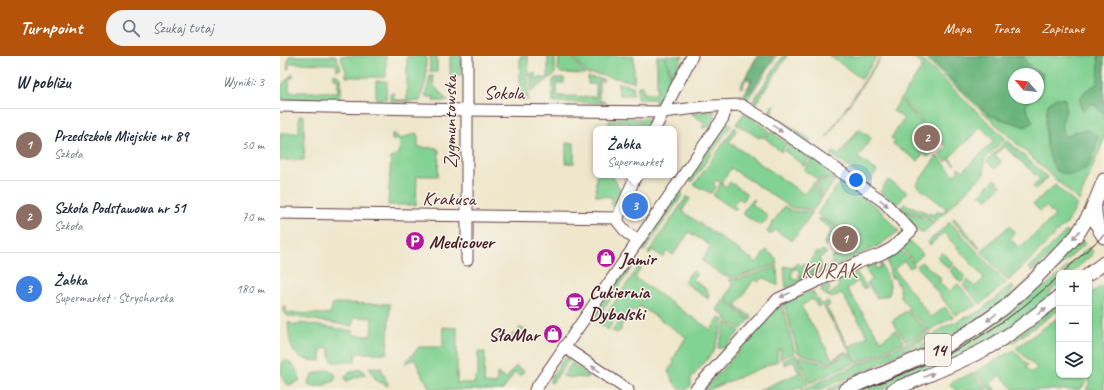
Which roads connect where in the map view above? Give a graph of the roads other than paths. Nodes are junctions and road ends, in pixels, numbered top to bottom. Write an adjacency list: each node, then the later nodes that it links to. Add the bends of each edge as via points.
1 (467, 56): 5 (street, Zygmuntowska)
2 (692, 56): 6 (street)
3 (280, 106): 5 (street, Sokola)
4 (727, 106): 6 (street, Sokola); 15 (street, via 723,118); 23 (street, Sokola, one-way to 23, via 745,107 884,202 911,231 881,254 778,299)
5 (467, 110): 6 (street, Sokola); 12 (street, Zygmuntowska)
6 (663, 112): 7 (street)
7 (656, 126)
8 (635, 178): 13 (street)
9 (1104, 180): 10 (main road, 14)
10 (1095, 202): 14 (main road, via 1096,220); 24 (main road, 14, one-way to 24, via 1077,235 999,312 944,347)
11 (280, 213): 12 (street, Krakusa)
12 (467, 216): 13 (street, Krakusa); 16 (street, Zygmuntowska)
13 (618, 218): 15 (street, via 619,224)
14 (1104, 237)
15 (638, 242): 20 (street)
16 (467, 260)
17 (1104, 263): 18 (main road)
18 (1092, 272)
19 (1056, 299): 25 (main road, 14, one-way to 19, via 989,347)
20 (564, 348): 21 (street); 22 (street, one-way to 20)
21 (535, 390)
22 (628, 390)
23 (695, 390)
24 (845, 390)
25 (893, 390)

